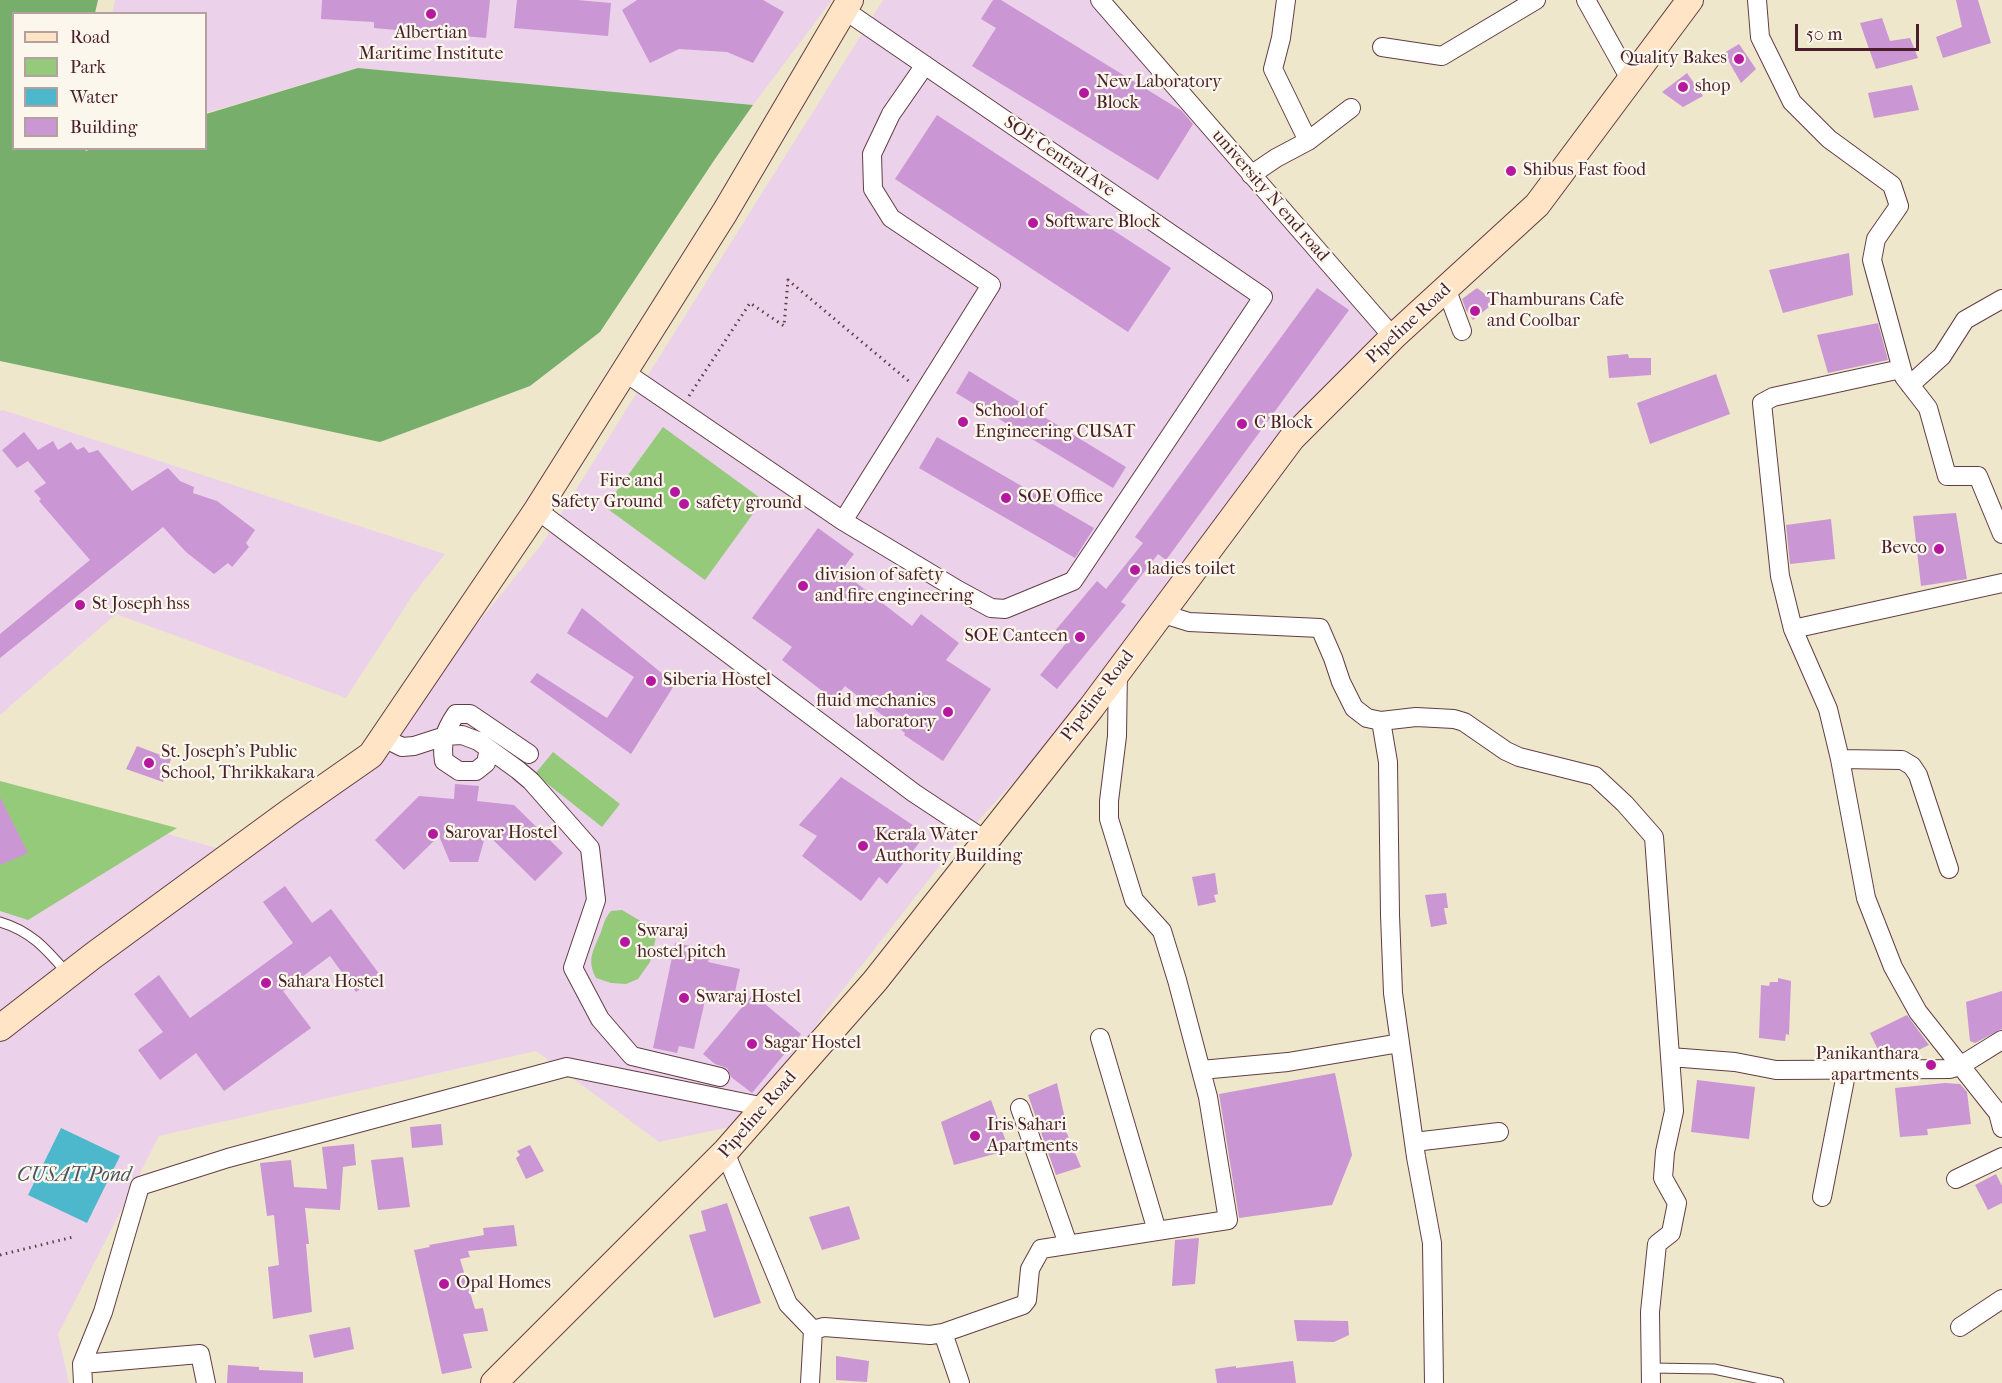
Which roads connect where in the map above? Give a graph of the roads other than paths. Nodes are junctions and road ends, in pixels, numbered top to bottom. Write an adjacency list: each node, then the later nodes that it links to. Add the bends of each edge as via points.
1 (1100, 0): 13 (street, university N end road)
2 (1286, 0): 12 (street, via 1273,69)
3 (1536, 0): 8 (street, via 1442,56)
4 (1586, 0): 10 (street)
5 (1690, 0): 10 (street, Pipeline Road)
6 (1758, 0): 18 (street, via 1760,37 1792,102 1829,139 1892,185 1899,206 1876,240 1872,260)
7 (846, 4): 9 (street, SOE Central Ave); 19 (street, via 725,212)
8 (1382, 46)
9 (925, 65): 22 (street, via 891,114 872,154 873,189 891,218 991,285); 22 (street, SOE Central Ave, via 1263,297 1073,581 1005,609 991,608)
10 (1630, 79): 14 (street, Pipeline Road, via 1537,205)
11 (1351, 108): 12 (street)
12 (1308, 141): 13 (street)
13 (1251, 175): 17 (street, university N end road)
14 (1446, 288): 16 (street); 17 (street, Pipeline Road)
15 (2002, 298): 20 (street, via 1965,320 1942,356)
16 (1462, 331)
17 (1393, 337): 25 (street, Pipeline Road, via 1292,438)
18 (1902, 369): 20 (street); 26 (street, via 1773,397 1762,403 1780,576)
19 (623, 371): 21 (street); 22 (street)
20 (1910, 385): 23 (street, via 1928,408 1947,476 1978,476)
21 (537, 510): 30 (street); 34 (street, via 914,793)
22 (843, 521)
23 (2002, 534)
24 (2002, 583): 26 (street)
25 (1160, 613): 27 (street, Pipeline Road); 28 (street, via 1189,622 1320,628 1354,708 1367,718)
26 (1793, 629): 33 (street, via 1828,709)
27 (1119, 670): 34 (street, Pipeline Road); 45 (street, via 1109,819 1134,900 1162,932)
28 (1389, 720): 41 (street, via 1390,927); 42 (street, via 1454,719 1519,757 1594,776 1654,837)
29 (445, 736): 30 (street, via 402,747); 31 (street, via 462,735); 31 (street, via 444,761 459,771 476,771 486,763); 32 (street, via 456,714 470,714)
30 (384, 738): 37 (street, via 371,755)
31 (489, 749): 46 (street, via 531,781 590,848 596,900 573,968 600,1019 632,1056)
32 (529, 754)
33 (1840, 759): 35 (street, via 1902,760 1912,766); 43 (street, via 1866,898 1893,967 1918,1012)
34 (985, 840): 47 (street, Pipeline Road, via 875,981)
35 (1949, 869)
36 (0, 922): 37 (lane, via 16,926 41,943)
37 (68, 975): 38 (street)
38 (0, 1028)
39 (1100, 1038): 56 (street)
40 (2002, 1040): 43 (street)
41 (1400, 1043): 45 (street, via 1288,1062); 51 (street)
42 (1670, 1058): 44 (street, via 1736,1062 1776,1070); 63 (street, via 1674,1111 1663,1178 1677,1203 1671,1233 1657,1244 1650,1312)
43 (1960, 1066): 44 (street); 49 (street, via 1998,1113)
44 (1847, 1069): 55 (street)
45 (1201, 1070): 56 (street, via 1228,1220)
46 (720, 1077)
47 (765, 1107): 52 (street, Pipeline Road); 62 (street, via 567,1067 228,1158 140,1186 103,1312)
48 (1020, 1108): 57 (street)
49 (2002, 1128)
50 (1499, 1132): 51 (street)
51 (1413, 1142): 69 (street, via 1432,1243)
52 (725, 1152): 60 (street, via 788,1304); 66 (street, Pipeline Road)
53 (2002, 1157): 54 (street)
54 (1956, 1179)
55 (1822, 1197)
56 (1157, 1231): 57 (street)
57 (1068, 1244): 61 (street, via 1041,1249 1030,1269 1023,1305)
58 (2002, 1299): 59 (street)
59 (1960, 1328)
60 (813, 1330): 61 (street, via 824,1327 930,1335); 67 (street)
61 (943, 1332): 68 (street)
62 (82, 1364): 64 (street); 65 (street, via 200,1354)
63 (1651, 1375): 70 (lane, via 1714,1369)
64 (83, 1383)
65 (206, 1383)
66 (494, 1383)
67 (810, 1383)
68 (960, 1383)
69 (1434, 1383)
70 (1779, 1383)

